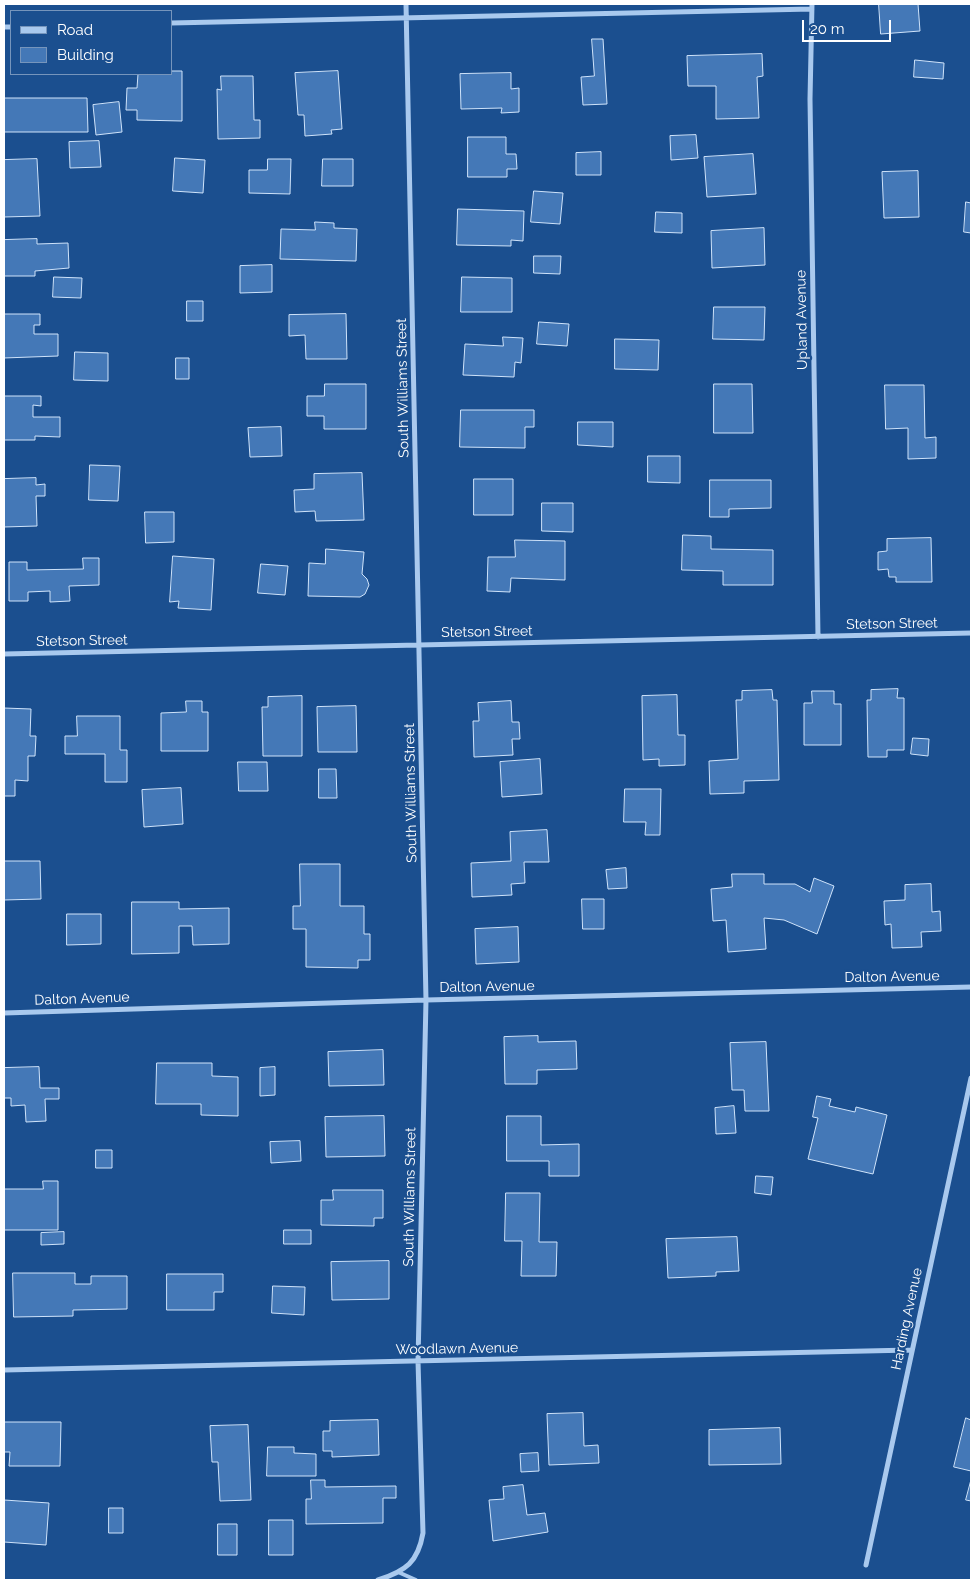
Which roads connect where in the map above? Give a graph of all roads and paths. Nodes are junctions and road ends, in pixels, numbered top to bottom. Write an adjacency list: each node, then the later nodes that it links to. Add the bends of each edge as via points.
1 (406, 4): 3 (street, South Williams Street)
2 (812, 7): 3 (street); 6 (street, Upland Avenue, via 810,99)
3 (407, 18): 4 (street); 7 (street, South Williams Street)
4 (172, 23)
5 (971, 633): 6 (street, Stetson Street)
6 (818, 636): 7 (street, Stetson Street)
7 (419, 645): 8 (street, Stetson Street); 10 (street, South Williams Street)
8 (4, 654)
9 (971, 987): 10 (street, Dalton Avenue)
10 (426, 1000): 11 (street, Dalton Avenue); 14 (street, South Williams Street)
11 (4, 1013)
12 (971, 1078): 13 (street, Harding Avenue)
13 (911, 1350): 14 (street, Woodlawn Avenue); 16 (street, Harding Avenue)
14 (418, 1361): 15 (street, Woodlawn Avenue); 17 (street, South Williams Street, via 423,1533 420,1548 412,1562)
15 (4, 1370)
16 (866, 1565)
17 (398, 1572): 18 (street); 19 (lane)
18 (378, 1580)
19 (416, 1580)

